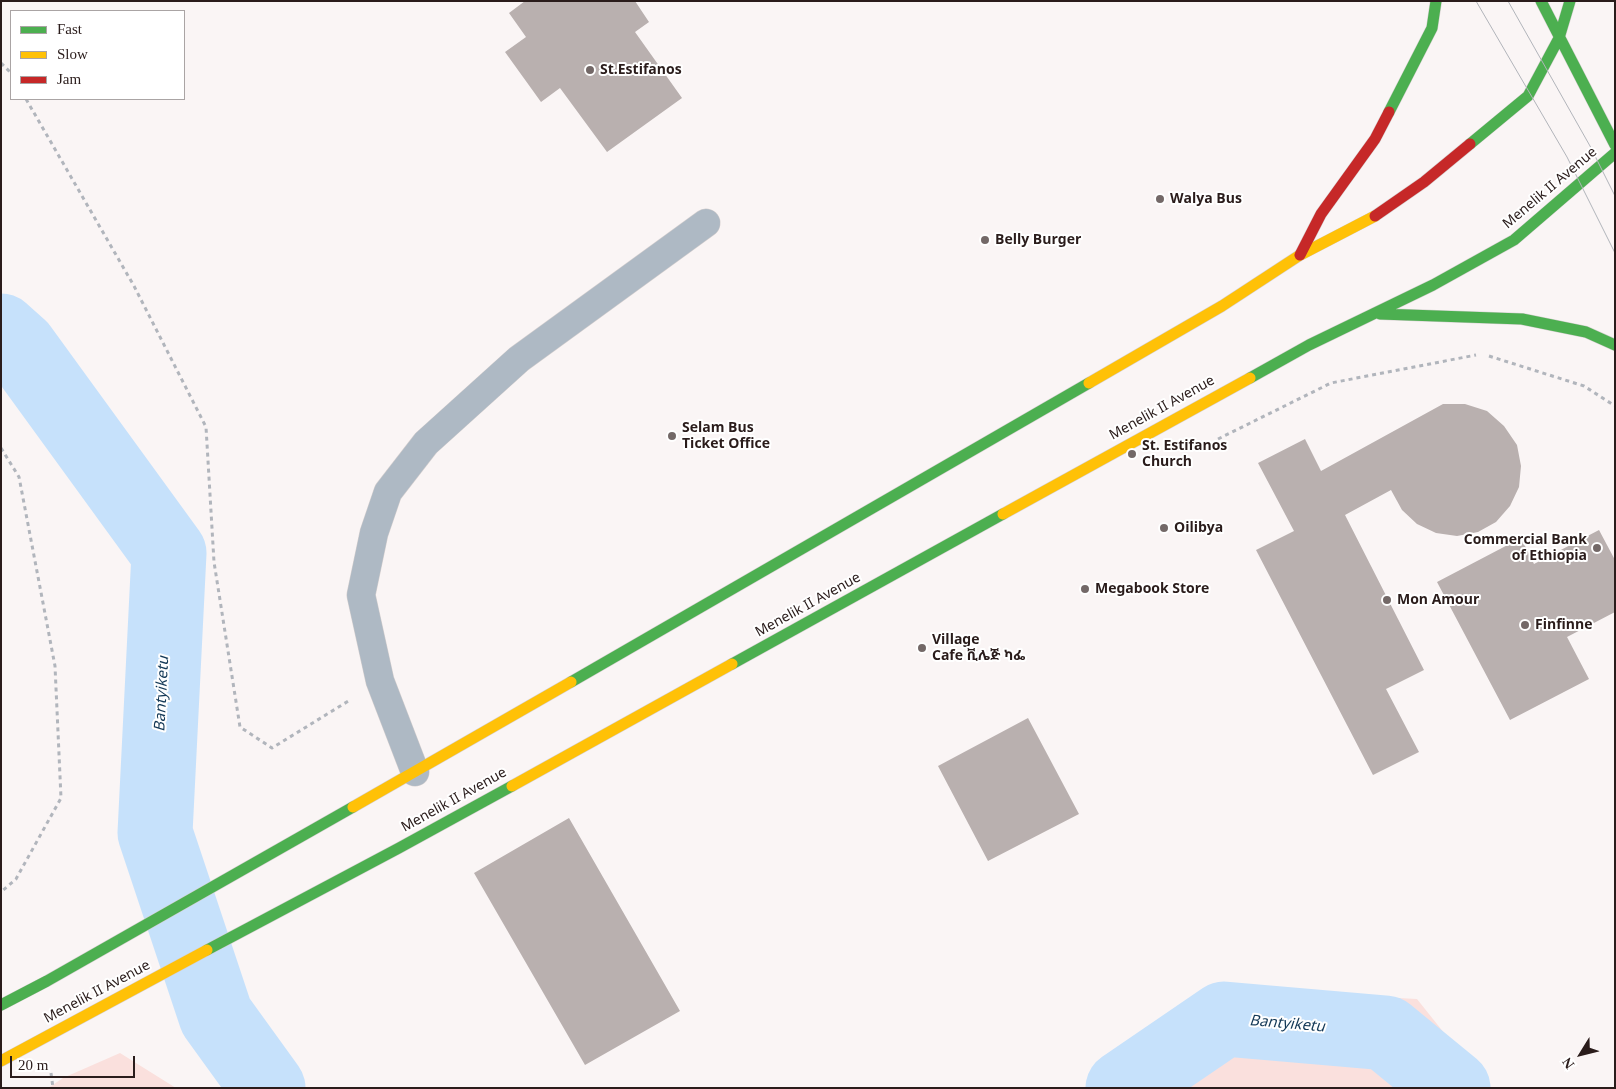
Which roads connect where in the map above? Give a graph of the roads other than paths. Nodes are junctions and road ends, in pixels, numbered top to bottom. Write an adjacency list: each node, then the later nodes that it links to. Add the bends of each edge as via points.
1 (1436, 1): 8 (main road, via 1432,28 1375,139 1321,214)
2 (1541, 1): 4 (main road)
3 (1570, 1): 4 (main road)
4 (1559, 38): 5 (main road); 8 (main road, via 1528,96 1424,182 1375,216)
5 (1615, 144)
6 (1615, 153): 9 (main road, Menelik II Avenue, via 1514,240)
7 (706, 223): 11 (street, via 520,359 426,443 388,492 374,532 362,595 380,681)
8 (1300, 255): 11 (main road, via 1222,306)
9 (1376, 314): 10 (main road, via 1522,319 1586,332); 13 (main road, Menelik II Avenue, via 1309,345 399,848)
10 (1615, 345)
11 (415, 772): 12 (main road)
12 (1, 1005)
13 (1, 1061)

